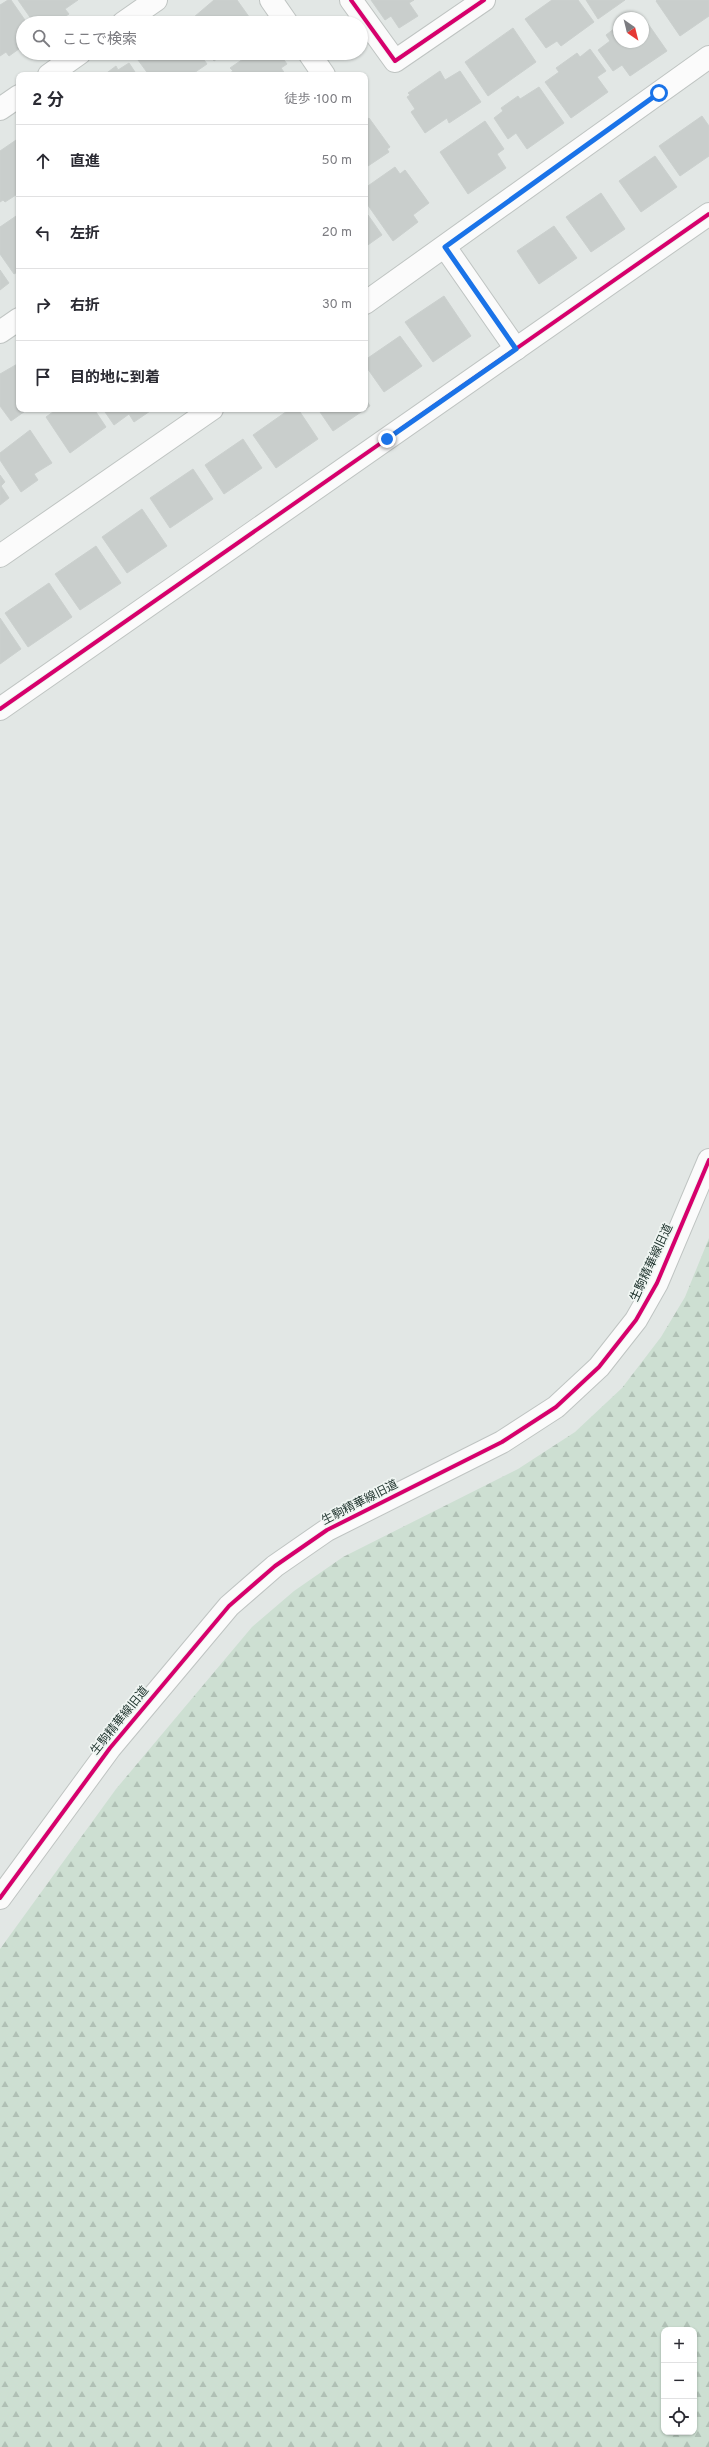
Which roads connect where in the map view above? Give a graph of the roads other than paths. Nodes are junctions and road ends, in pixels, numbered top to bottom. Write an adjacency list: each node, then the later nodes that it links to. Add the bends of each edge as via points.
1 (156, 0): 5 (street)
2 (271, 0): 6 (street)
3 (351, 0): 7 (street)
4 (484, 0): 8 (street, via 395,61)
5 (133, 16)
6 (282, 16)
7 (363, 16)
8 (368, 24)
9 (709, 57): 17 (street)
10 (70, 60): 12 (street)
11 (314, 60): 13 (street)
12 (53, 72)
13 (322, 72)
14 (16, 98): 15 (street)
15 (0, 109)
16 (709, 214): 21 (street)
17 (445, 247): 18 (street); 21 (street)
18 (368, 301)
19 (16, 321): 20 (street)
20 (0, 332)
21 (516, 349): 24 (street)
22 (208, 412): 23 (street)
23 (0, 556)
24 (0, 710)
25 (709, 1160): 26 (street, 生駒精華線旧道, via 656,1283 636,1320 599,1367 556,1407 502,1442 327,1530 275,1566 230,1606 110,1748)
26 (0, 1898)

